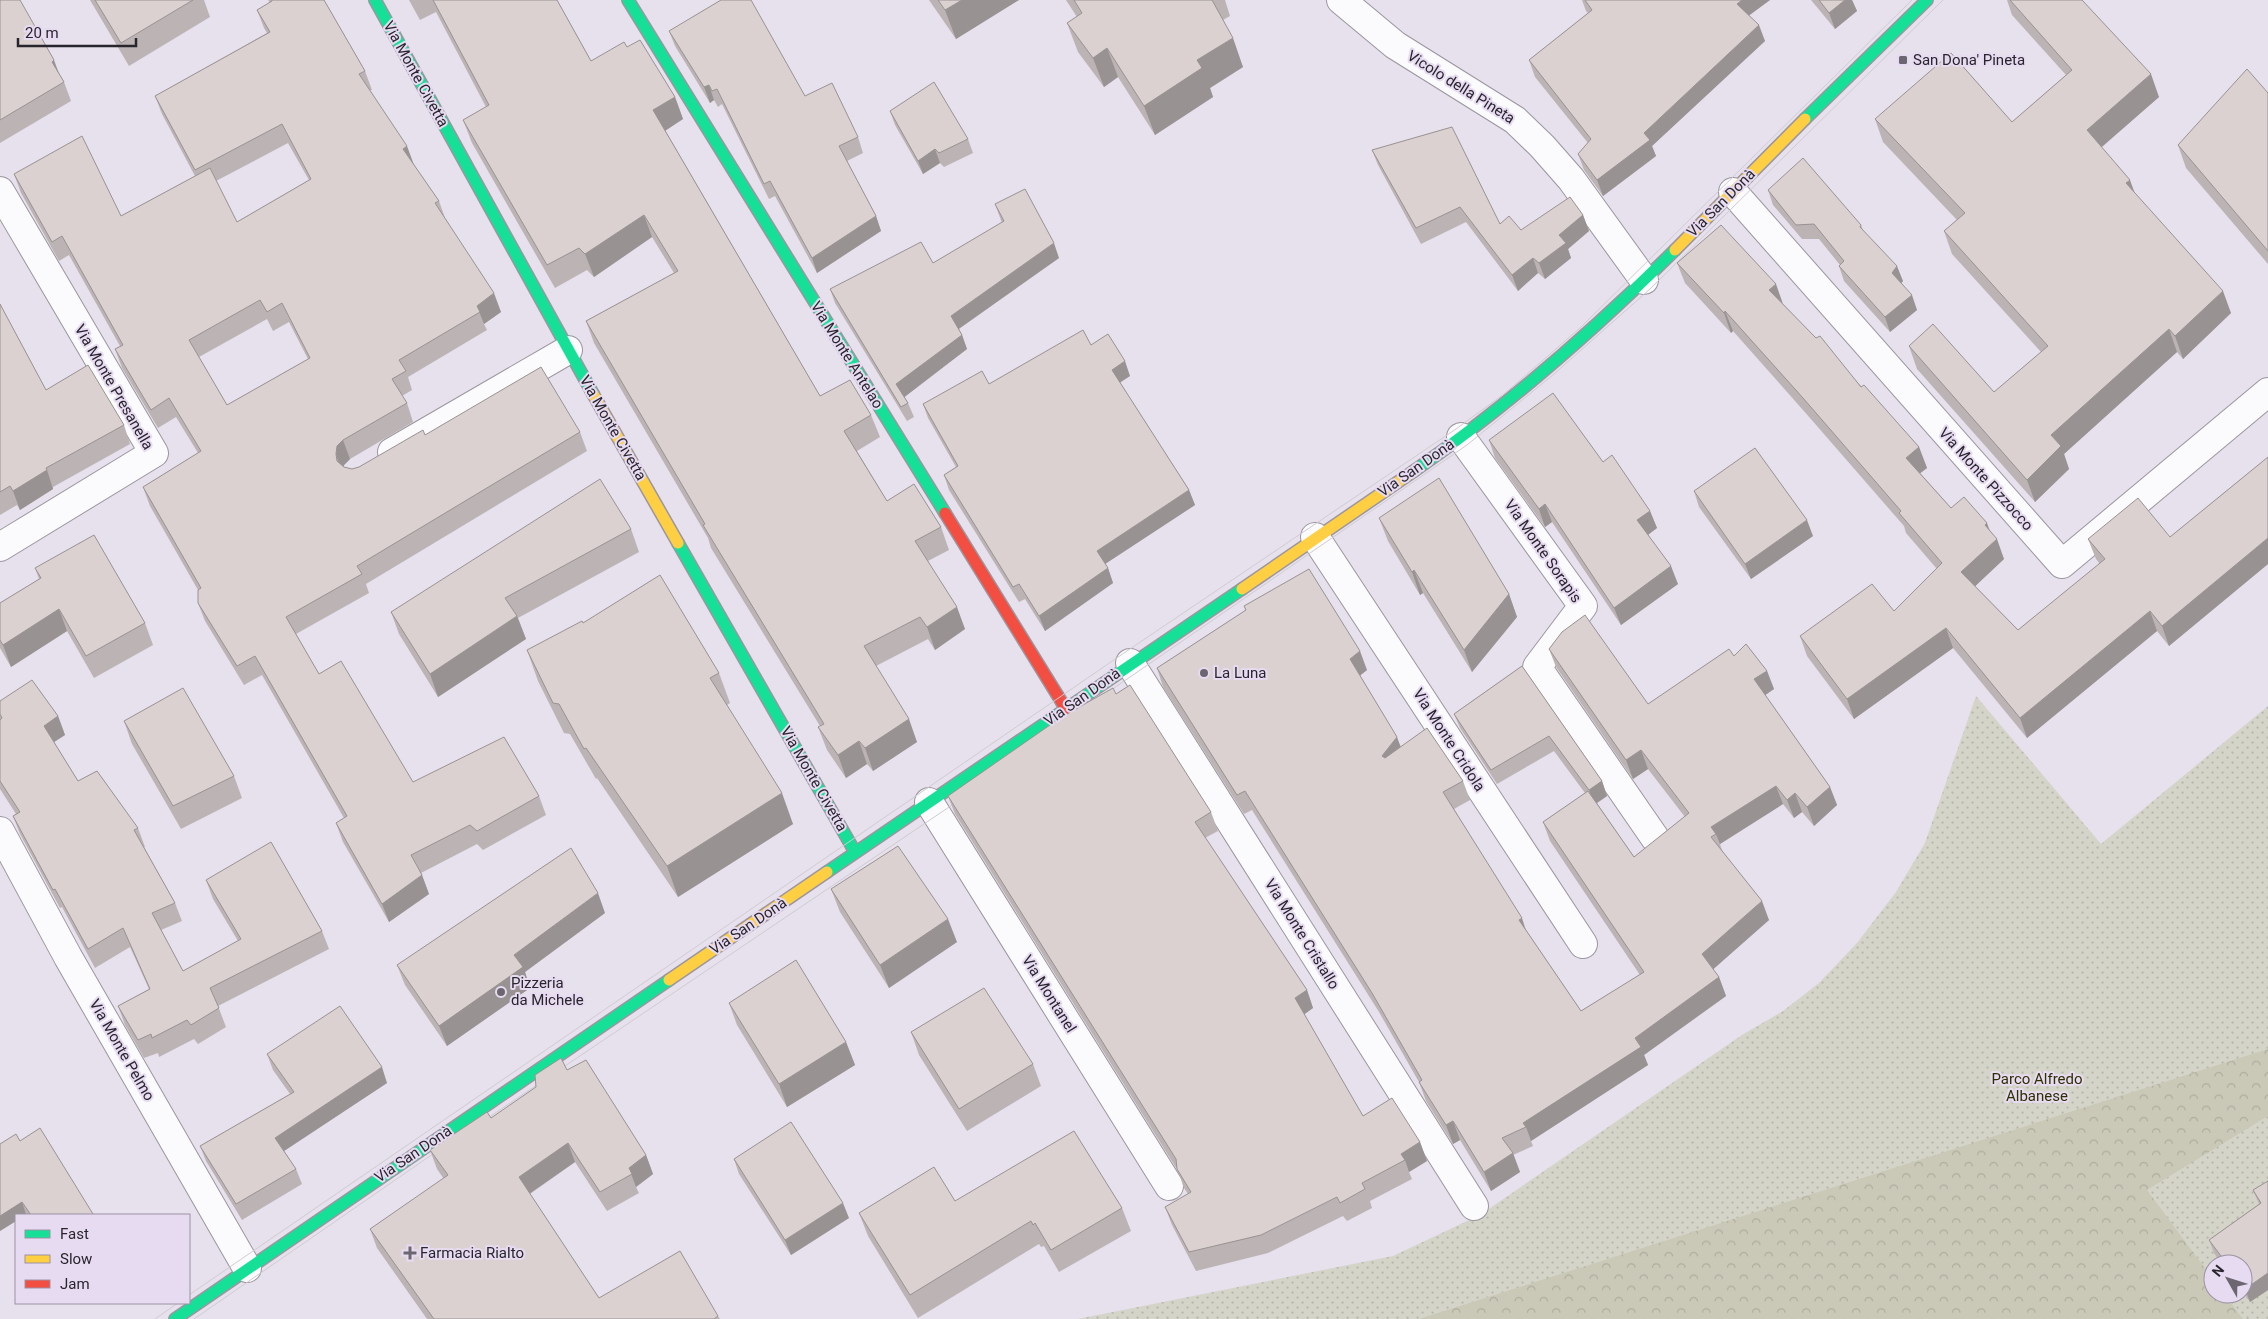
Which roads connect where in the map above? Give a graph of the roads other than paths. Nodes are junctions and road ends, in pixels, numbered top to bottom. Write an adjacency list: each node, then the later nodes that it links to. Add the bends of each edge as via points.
1 (375, 0): 8 (street, Via Monte Civetta)
2 (628, 0): 15 (street, Via Monte Antelao)
3 (1341, 0): 7 (street, Vicolo della Pineta, via 1395,45 1514,120 1571,179)
4 (1927, 0): 6 (street, Via San Donà)
5 (0, 191): 13 (street, Via Monte Presanella, via 154,453)
6 (1733, 192): 7 (street, Via San Donà); 9 (street, Via Monte Pizzocco, via 2062,564)
7 (1644, 280): 10 (street, Via San Donà, via 1542,373)
8 (568, 350): 11 (street); 19 (street, Via Monte Civetta)
9 (2268, 392)
10 (1461, 437): 12 (street, Via San Donà); 18 (street, Via Monte Sorapis, via 1583,606 1537,667)
11 (367, 467)
12 (1315, 537): 14 (street, Via San Donà); 20 (street, Via Monte Cridola)
13 (0, 547)
14 (1130, 663): 15 (street, Via San Donà); 22 (street, Via Monte Cristallo)
15 (1066, 709): 16 (street, Via San Donà)
16 (929, 802): 19 (street, Via San Donà); 21 (street, Via Montanel)
17 (0, 831): 23 (street, Via Monte Pelmo, via 68,957)
18 (1656, 838)
19 (855, 852): 23 (street, Via San Donà)
20 (1583, 944)
21 (1169, 1186)
22 (1474, 1206)
23 (247, 1268): 24 (street, Via San Donà)
24 (175, 1319)

